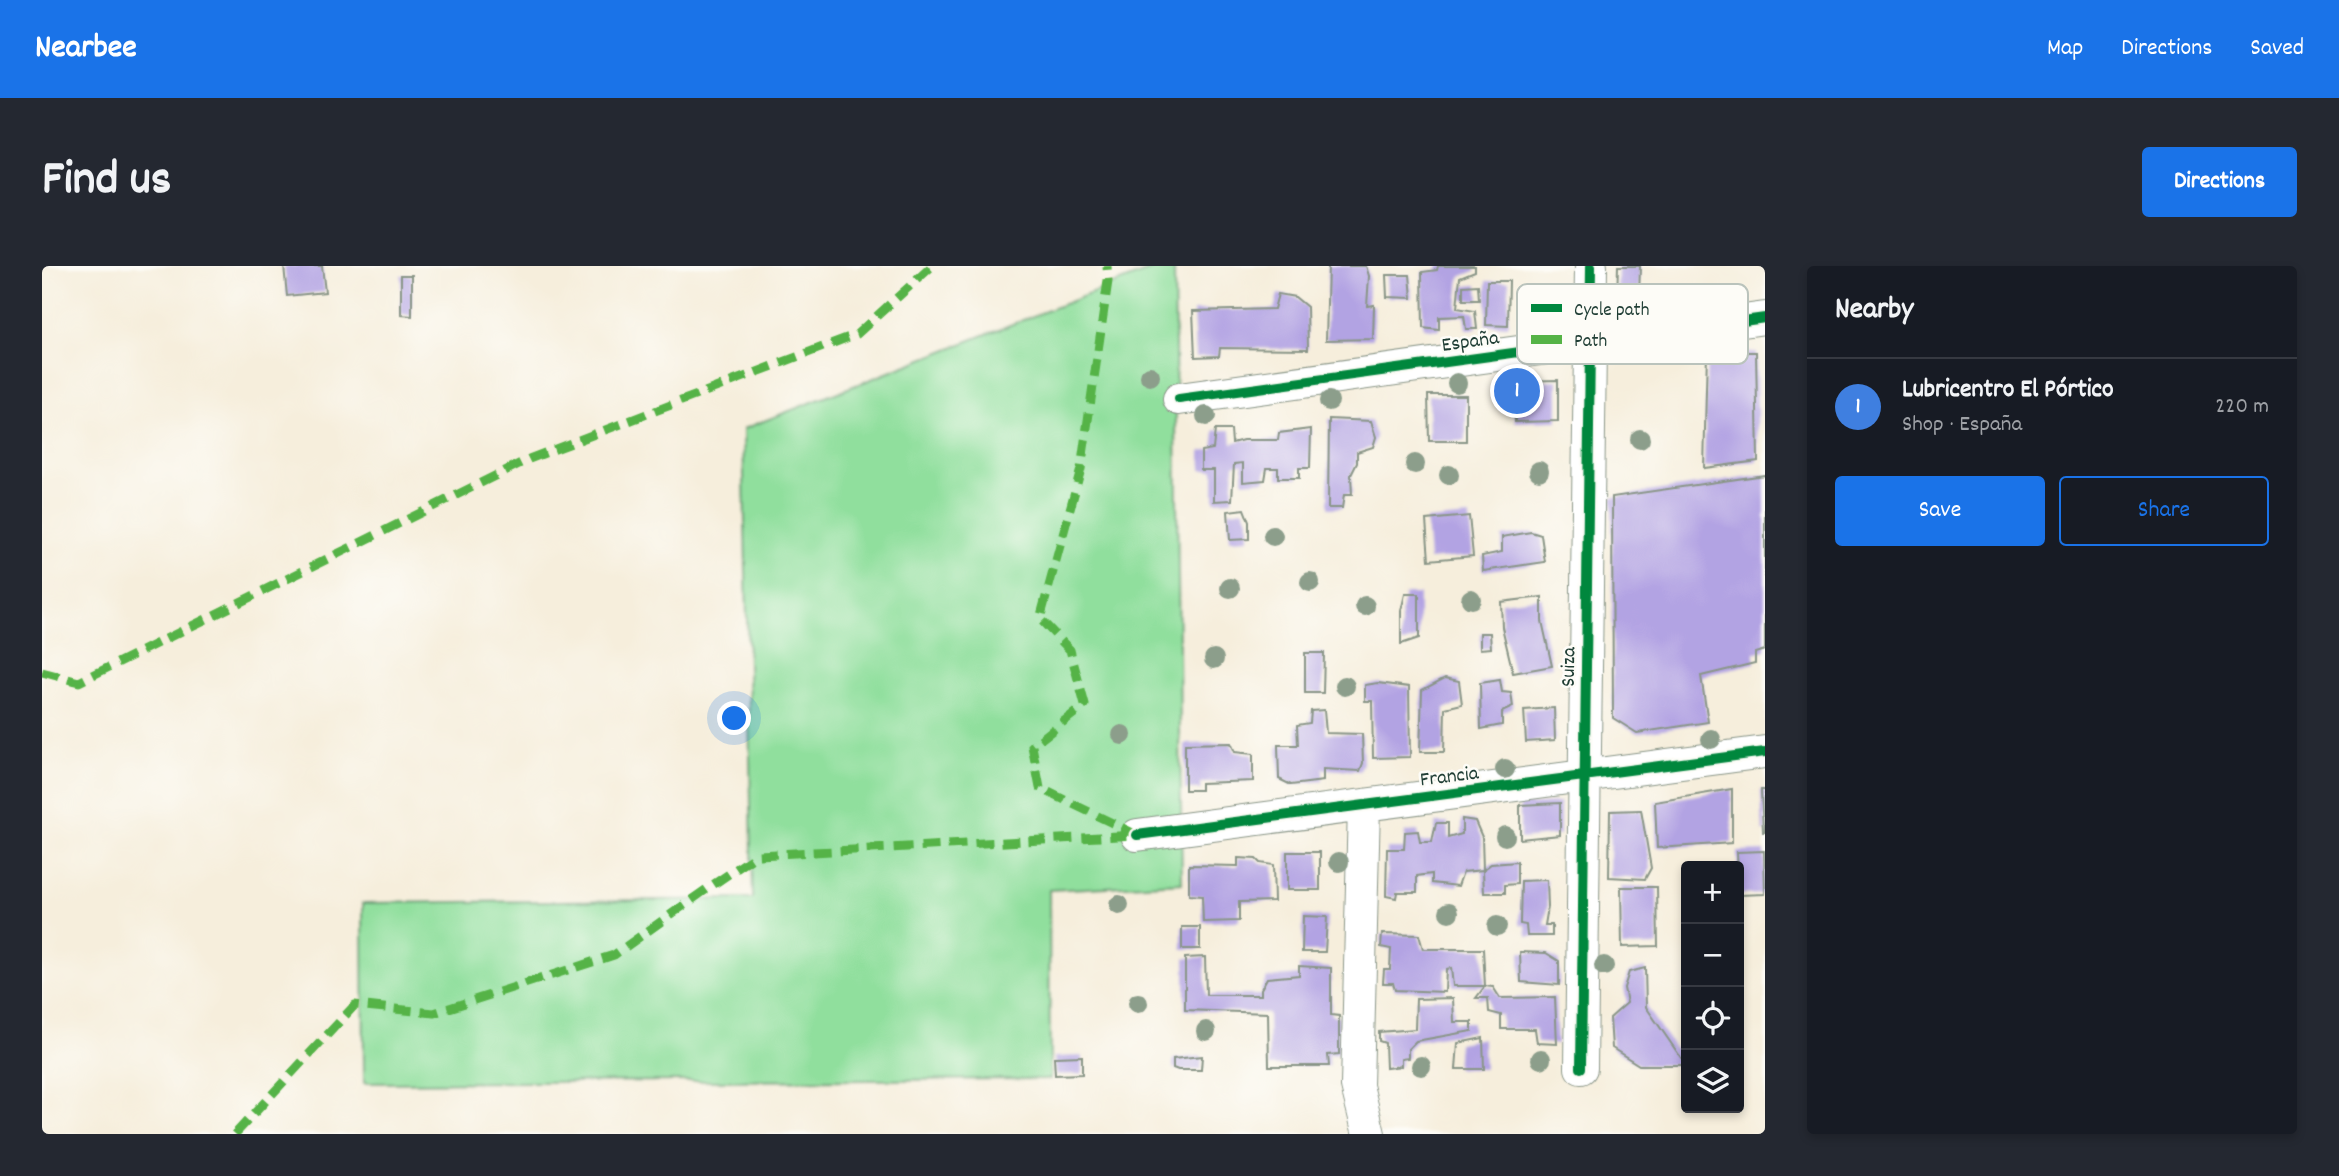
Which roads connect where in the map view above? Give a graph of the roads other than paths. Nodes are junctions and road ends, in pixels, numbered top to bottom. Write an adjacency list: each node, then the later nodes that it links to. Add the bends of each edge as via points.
1 (1591, 266): 2 (street, Suiza)
2 (1591, 284)
3 (1517, 353): 5 (street, España)
4 (1590, 364): 7 (street, Suiza)
5 (1179, 399)
6 (1765, 752): 7 (street, Francia)
7 (1585, 777): 8 (street, Francia); 10 (street, Suiza)
8 (1364, 805): 9 (street, Francia); 11 (street, via 1357,1086)
9 (1137, 835)
10 (1581, 1068)
11 (1369, 1134)

